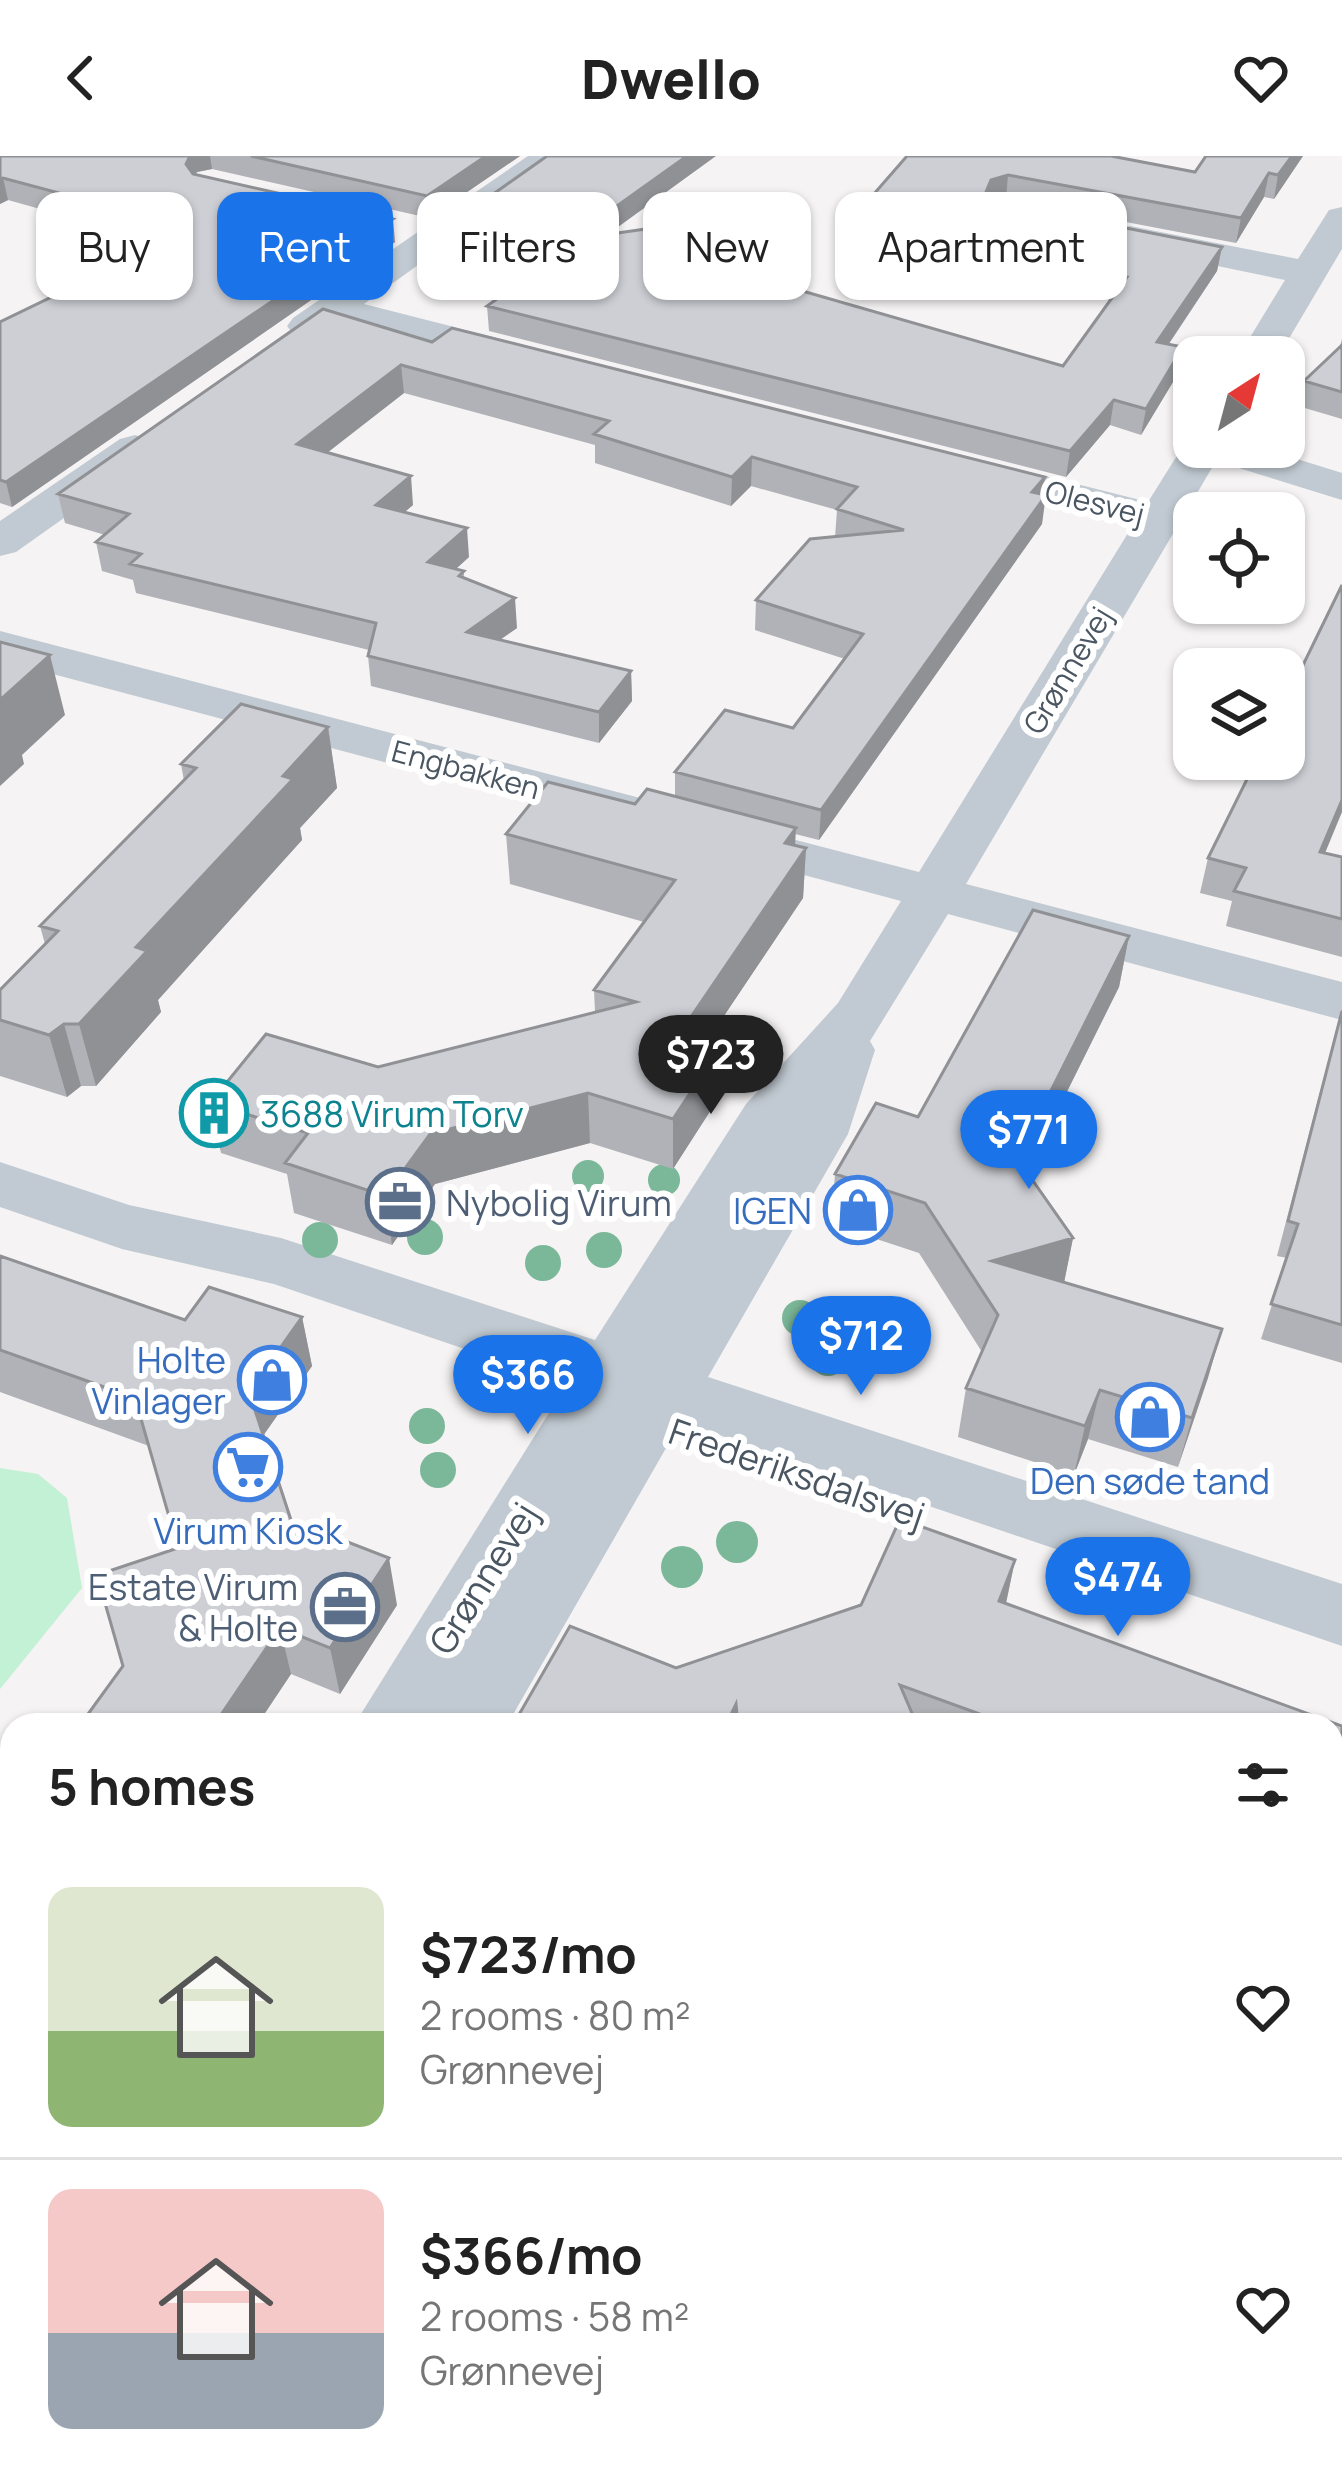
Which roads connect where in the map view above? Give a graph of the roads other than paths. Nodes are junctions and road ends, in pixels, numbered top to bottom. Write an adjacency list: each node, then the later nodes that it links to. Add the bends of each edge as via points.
1 (551, 156): 2 (street)
2 (499, 192)
3 (1342, 218): 6 (street)
4 (1127, 237): 6 (street)
5 (417, 249): 7 (street)
6 (1309, 273): 8 (street)
7 (332, 308): 9 (street); 10 (street)
8 (1271, 336)
9 (274, 350)
10 (562, 367)
11 (157, 432): 17 (street)
12 (930, 460): 16 (street, Olesvej)
13 (1190, 468): 16 (street, Grønnevej)
14 (1282, 468): 15 (street)
15 (1342, 487)
16 (1160, 518): 19 (street, Grønnevej)
17 (0, 542)
18 (0, 645): 19 (street, Engbakken)
19 (932, 893): 20 (street); 22 (street, Grønnevej, via 859,1016 817,1134)
20 (1342, 1001)
21 (0, 1184): 22 (street, Frederiksdalsvej, via 122,1226 259,1292)
22 (628, 1397): 23 (street, Frederiksdalsvej); 24 (street, Frederiksdalsvej); 25 (street, Grønnevej); 26 (street, Grønnevej)
23 (1342, 1615)
24 (1342, 1657)
25 (401, 1713)
26 (472, 1713)

